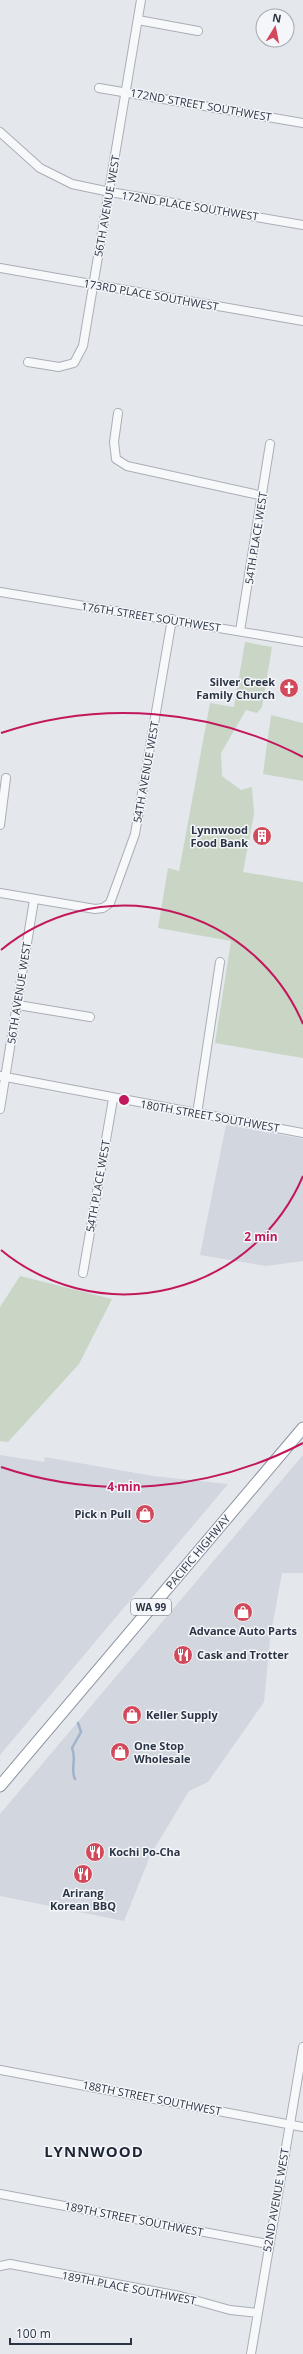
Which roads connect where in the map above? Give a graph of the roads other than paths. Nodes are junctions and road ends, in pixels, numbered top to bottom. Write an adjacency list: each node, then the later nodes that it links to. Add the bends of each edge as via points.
1 (141, 0): 2 (street, 56TH AVENUE WEST)
2 (138, 20): 3 (street); 5 (street, 56TH AVENUE WEST)
3 (198, 30)
4 (99, 88): 5 (street, 172ND STREET SOUTHWEST)
5 (126, 92): 6 (street, 172ND STREET SOUTHWEST); 8 (street, 56TH AVENUE WEST)
6 (303, 123)
7 (0, 132): 8 (street, 172ND PLACE SOUTHWEST, via 40,168 54,177 72,184)
8 (110, 192): 9 (street, 172ND PLACE SOUTHWEST); 11 (street, 56TH AVENUE WEST)
9 (303, 225)
10 (0, 268): 11 (street, 173RD PLACE SOUTHWEST)
11 (94, 285): 12 (street, 173RD PLACE SOUTHWEST); 13 (street, 56TH AVENUE WEST, via 83,346 74,363 59,367)
12 (303, 321)
13 (28, 362)
14 (118, 413): 16 (street, via 114,442 116,458 127,466)
15 (270, 444): 16 (street, 54TH PLACE WEST)
16 (263, 496): 19 (street, 54TH PLACE WEST)
17 (0, 592): 18 (street, 176TH STREET SOUTHWEST)
18 (172, 620): 19 (street, 176TH STREET SOUTHWEST); 24 (street, 54TH AVENUE WEST, via 132,847 110,903 104,908 95,909)
19 (240, 631): 20 (street, 176TH STREET SOUTHWEST)
20 (303, 642)
21 (6, 778): 22 (street)
22 (0, 825)
23 (0, 893): 24 (street)
24 (34, 900): 26 (street, 56TH AVENUE WEST)
25 (220, 962): 31 (street)
26 (18, 1005): 27 (street); 28 (street, 56TH AVENUE WEST)
27 (90, 1017)
28 (3, 1076): 29 (street, 180TH STREET SOUTHWEST); 30 (street, 56TH AVENUE WEST)
29 (113, 1098): 31 (street, 180TH STREET SOUTHWEST); 33 (street, 54TH PLACE WEST)
30 (0, 1110)
31 (197, 1114): 32 (street, 180TH STREET SOUTHWEST)
32 (303, 1133)
33 (83, 1273)
34 (303, 1428): 35 (highway, PACIFIC HIGHWAY / WA 99)
35 (0, 1786)
36 (303, 2047): 38 (street, 52ND AVENUE WEST)
37 (0, 2070): 38 (street, 188TH STREET SOUTHWEST)
38 (289, 2125): 39 (street, 188TH STREET SOUTHWEST); 41 (street, 52ND AVENUE WEST)
39 (303, 2127)
40 (0, 2194): 41 (street, 189TH STREET SOUTHWEST)
41 (268, 2244): 43 (street, 52ND AVENUE WEST)
42 (0, 2266): 43 (street, 189TH PLACE SOUTHWEST, via 10,2264 180,2296 230,2310)
43 (258, 2313): 44 (street, 52ND AVENUE WEST)
44 (251, 2354)

